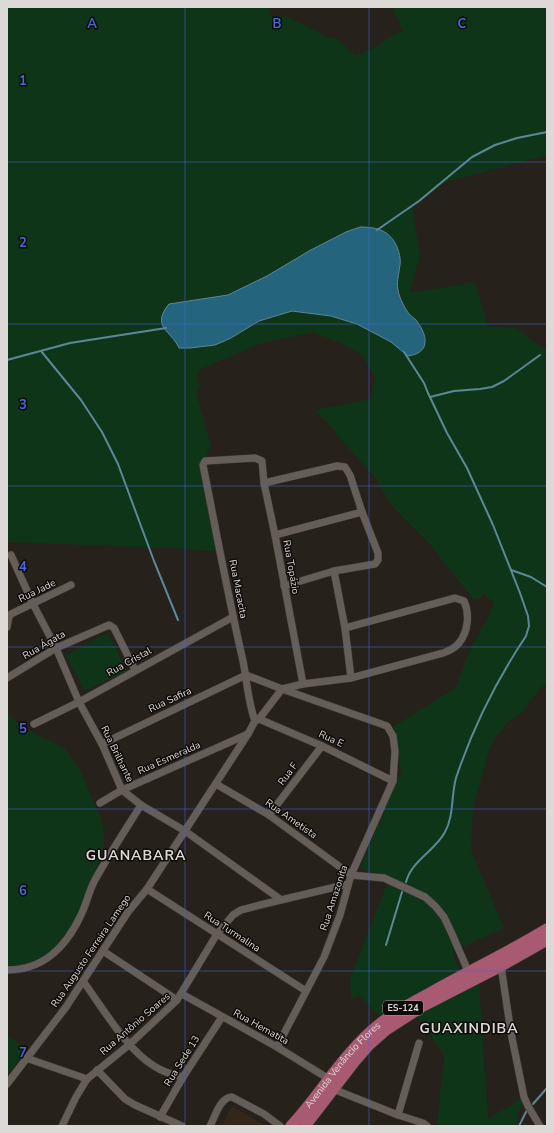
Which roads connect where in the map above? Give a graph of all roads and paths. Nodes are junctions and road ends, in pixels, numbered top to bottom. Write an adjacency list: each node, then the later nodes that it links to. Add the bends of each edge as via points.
1 (205, 461): 2 (street, Rua Topázio, via 255,458 262,461); 10 (street, Rua Macacita, via 203,465)
2 (264, 483): 3 (street, via 337,466 344,468 350,474); 4 (street, Rua Topázio)
3 (362, 512): 4 (street); 6 (street, via 377,548 378,560 375,564)
4 (275, 535): 8 (street, Rua Topázio)
5 (11, 555): 9 (street, Rua Brilhante)
6 (334, 571): 8 (street); 12 (street)
7 (71, 585): 9 (street, Rua Jade)
8 (284, 586): 18 (street, Rua Topázio)
9 (33, 604): 11 (street, Rua Jade, via 11,614); 13 (street, Rua Brilhante)
10 (233, 617): 14 (street, Rua Cristal); 15 (street, Rua Macacita)
11 (7, 627)
12 (345, 628): 17 (street); 17 (street, via 455,598 464,601 467,611 467,624 463,635 460,642 451,650)
13 (56, 648): 14 (street, Rua Ágata, via 109,625 114,628); 16 (street, Rua Ágata); 20 (street, Rua Brilhante)
14 (135, 670): 20 (street, Rua Cristal)
15 (246, 675): 19 (street); 21 (street, Rua Macacita, via 250,707); 24 (street, Rua Safira)
16 (8, 678)
17 (352, 678): 18 (street)
18 (303, 684): 19 (street)
19 (282, 689): 21 (street, Rua Augusto Ferreira Lamego); 26 (street, Rua Amazonita, via 387,726 393,736 395,751)
20 (79, 702): 22 (street, Rua Cristal); 24 (street, Rua Brilhante)
21 (257, 720): 23 (street, Rua Augusto Ferreira Lamego); 25 (street, Rua E)
22 (34, 724)
23 (248, 734): 27 (street, Rua Augusto Ferreira Lamego); 28 (street, Rua Esmeralda)
24 (102, 744): 28 (street, Rua Brilhante)
25 (322, 746): 26 (street, Rua E); 31 (street, Rua F)
26 (393, 781): 33 (street, Rua Amazonita)
27 (216, 784): 31 (street, Rua Ametista); 32 (street, Rua Augusto Ferreira Lamego)
28 (122, 790): 29 (street, Rua Esmeralda); 30 (street, Rua Brilhante)
29 (100, 803)
30 (141, 805): 32 (street, Rua Brilhante); 42 (street, via 95,879 81,915 66,940 43,962 21,970)
31 (269, 815): 33 (street, Rua Ametista)
32 (185, 831): 35 (street, Rua Augusto Ferreira Lamego); 36 (street, Rua Brilhante)
33 (351, 875): 34 (street, Rua Amazonita); 43 (street, via 384,878 415,892 435,906 444,917)
34 (348, 884): 36 (street, Rua Antônio Soares); 45 (street, Rua Amazonita, via 332,938)
35 (147, 889): 38 (street, Rua Turmalina); 40 (street, Rua Augusto Ferreira Lamego, via 128,912)
36 (280, 899): 38 (street, Rua Antônio Soares, via 235,913)
37 (547, 929): 43 (main road, Avenida Venâncio Flores / ES-124, via 511,951)
38 (216, 934): 45 (street, Rua Turmalina); 46 (street, Rua Antônio Soares)
39 (547, 940): 41 (main road, Avenida Venâncio Flores / ES-124)
40 (103, 951): 44 (street, Rua Augusto Ferreira Lamego); 46 (street, Rua Hematita)
41 (501, 966): 57 (main road, Avenida Venâncio Flores / ES-124, via 423,1006 386,1030 369,1045); 67 (street, via 522,1092)
42 (7, 970)
43 (468, 972): 55 (main road, Avenida Venâncio Flores / ES-124, via 391,1015 367,1034)
44 (83, 981): 49 (street); 51 (street, Rua Augusto Ferreira Lamego)
45 (306, 991): 50 (street, Rua Amazonita)
46 (180, 997): 47 (street, Rua Hematita); 49 (street, Rua Antônio Soares)
47 (222, 1017): 50 (street, Rua Hematita); 53 (street, Rua Sede 13)
48 (419, 1043): 58 (street)
49 (130, 1044): 52 (street, Rua Antônio Soares); 53 (street, via 154,1067)
50 (277, 1047): 55 (street, Rua Hematita)
51 (26, 1058): 54 (street); 56 (street, Rua Augusto Ferreira Lamego)
52 (97, 1070): 54 (street, Rua Antônio Soares); 59 (street, via 125,1099)
53 (183, 1077): 59 (street, Rua Sede 13)
54 (87, 1079): 60 (street, Rua Antônio Soares)
55 (330, 1079): 64 (main road, Avenida Venâncio Flores / ES-124)
56 (7, 1084)
57 (333, 1090): 58 (street); 65 (main road, Avenida Venâncio Flores / ES-124)
58 (398, 1115): 66 (street)
59 (160, 1116): 61 (street)
60 (62, 1126)
61 (182, 1126)
62 (210, 1126): 63 (street, via 228,1097 242,1101)
63 (280, 1126)
64 (291, 1126)
65 (305, 1126)
66 (427, 1126)
67 (540, 1126)

